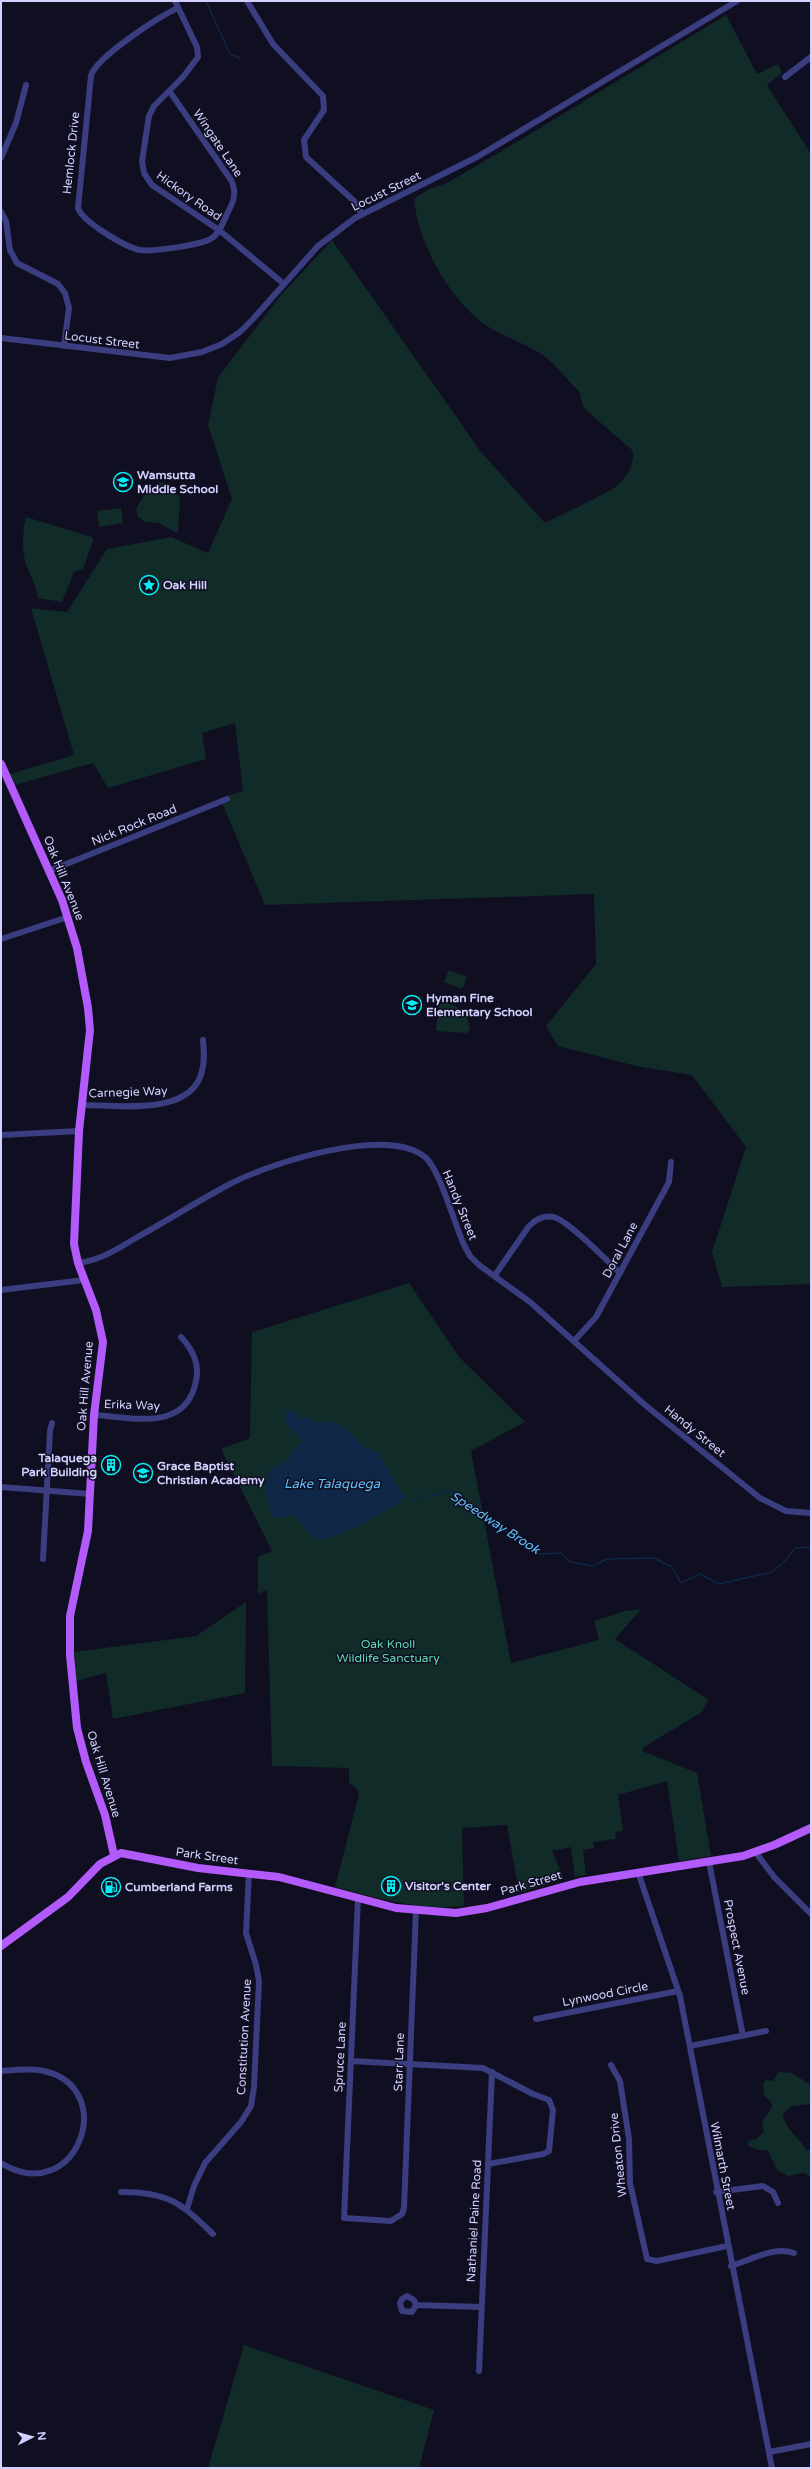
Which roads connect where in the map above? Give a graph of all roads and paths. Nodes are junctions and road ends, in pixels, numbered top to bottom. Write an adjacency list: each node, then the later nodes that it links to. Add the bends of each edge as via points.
1 (175, 1): 4 (street, Hickory Road)
2 (247, 1): 11 (street, via 273,44 323,96 324,110 304,140 306,157 354,201)
3 (737, 1): 11 (street, Locust Street, via 464,164)
4 (178, 8): 8 (street, Hickory Road, via 198,54); 12 (street, Hemlock Drive, via 156,20 101,60 93,70 78,208 95,226 140,250 206,241 212,239)
5 (811, 57): 6 (street)
6 (785, 77)
7 (26, 85): 9 (street, via 16,123)
8 (170, 92): 12 (street, Wingate Lane, via 233,185 234,201); 12 (street, Hickory Road, via 154,106 149,116 142,161 144,173 152,185)
9 (1, 158)
10 (1, 212): 15 (street, via 6,221 10,250 17,263 58,284 66,293 68,308)
11 (362, 214): 13 (street, Locust Street, via 318,246)
12 (219, 230): 13 (street, Hickory Road)
13 (284, 284): 15 (street, Locust Street, via 240,332 222,344 202,352 170,358)
14 (1, 338): 15 (street, Locust Street)
15 (64, 346)
16 (1, 764): 17 (main road, Oak Hill Avenue)
17 (4, 781): 19 (main road, Oak Hill Avenue)
18 (227, 799): 19 (street, Nick Rock Road)
19 (49, 871): 20 (main road, Oak Hill Avenue)
20 (68, 917): 21 (street); 23 (main road, Oak Hill Avenue, via 77,948 90,1030)
21 (1, 939)
22 (203, 1040): 23 (street, Carnegie Way, via 202,1072 191,1091 178,1100 164,1104)
23 (81, 1105): 24 (main road, Oak Hill Avenue)
24 (79, 1131): 25 (street); 27 (main road, Oak Hill Avenue, via 74,1229)
25 (1, 1135)
26 (671, 1162): 28 (street, Doral Lane, via 669,1182)
27 (78, 1263): 29 (street, Handy Street, via 103,1258 248,1175 331,1151 363,1144 378,1144 414,1150 424,1156 430,1163 454,1224 470,1256); 30 (main road, Oak Hill Avenue)
28 (620, 1272): 29 (street, via 562,1221 546,1217 536,1220 529,1226); 33 (street, Doral Lane, via 596,1317)
29 (495, 1275): 33 (street, Handy Street)
30 (84, 1280): 31 (street); 34 (main road, Oak Hill Avenue, via 96,1310 102,1342)
31 (1, 1290)
32 (181, 1337): 34 (street, Erika Way, via 191,1348 198,1372 193,1392 178,1412 154,1419)
33 (574, 1341): 39 (street, Handy Street, via 645,1405 760,1498 786,1511)
34 (94, 1415): 38 (main road, Oak Hill Avenue)
35 (52, 1423): 37 (street)
36 (1, 1487): 37 (street)
37 (46, 1491): 38 (street); 40 (street)
38 (90, 1494): 43 (main road, Oak Hill Avenue, via 88,1531 70,1616 71,1675 81,1745 105,1815)
39 (811, 1513)
40 (43, 1559)
41 (811, 1828): 42 (main road, Park Street)
42 (756, 1853): 44 (main road, Park Street); 49 (street, via 775,1878)
43 (114, 1855): 46 (main road, Park Street, via 130,1853 198,1868); 50 (main road, via 100,1864 68,1896)
44 (709, 1862): 45 (main road, Park Street); 54 (street, Prospect Avenue)
45 (638, 1872): 48 (main road, Park Street, via 560,1886 471,1911 439,1913); 51 (street, Wilmarth Street)
46 (249, 1873): 47 (main road, Park Street, via 279,1877); 66 (street, Constitution Avenue, via 245,1929 258,1981 253,2096 241,2122 199,2174)
47 (358, 1898): 48 (main road, Park Street, via 396,1908); 56 (street, Spruce Lane)
48 (416, 1910): 57 (street, Starr Lane)
49 (811, 1914)
50 (1, 1946)
51 (678, 1991): 52 (street, Lynwood Circle); 55 (street, Wilmarth Street)
52 (536, 2019)
53 (766, 2031): 54 (street)
54 (743, 2036): 55 (street)
55 (690, 2046): 64 (street, Wilmarth Street)
56 (351, 2061): 57 (street); 67 (street, Spruce Lane, via 344,2218 391,2221)
57 (410, 2063): 60 (street, via 465,2065); 67 (street, Starr Lane)
58 (611, 2065): 69 (street, Wheaton Drive, via 621,2087 630,2139 630,2183 647,2259 657,2261)
59 (1, 2070): 61 (street, via 43,2071 58,2076 79,2098 84,2116 84,2132 79,2146 70,2158 59,2166 35,2174 12,2170)
60 (492, 2072): 62 (street, Nathaniel Paine Road); 62 (street, via 549,2100 553,2110 552,2137 549,2151 543,2154)
61 (1, 2163)
62 (488, 2164): 73 (street, Nathaniel Paine Road)
63 (121, 2192): 66 (street, via 155,2194)
64 (716, 2192): 65 (street, via 763,2186 773,2192); 69 (street, Wilmarth Street)
65 (778, 2203)
66 (187, 2209): 68 (street)
67 (402, 2214)
68 (213, 2234)
69 (727, 2246): 71 (street, Wilmarth Street)
70 (794, 2253): 71 (street, via 775,2250)
71 (731, 2266): 76 (street, Wilmarth Street)
72 (416, 2305): 73 (street)
73 (482, 2307): 74 (street, Nathaniel Paine Road)
74 (478, 2371)
75 (811, 2444): 76 (street)
76 (769, 2452): 77 (street, Wilmarth Street)
77 (772, 2468)

